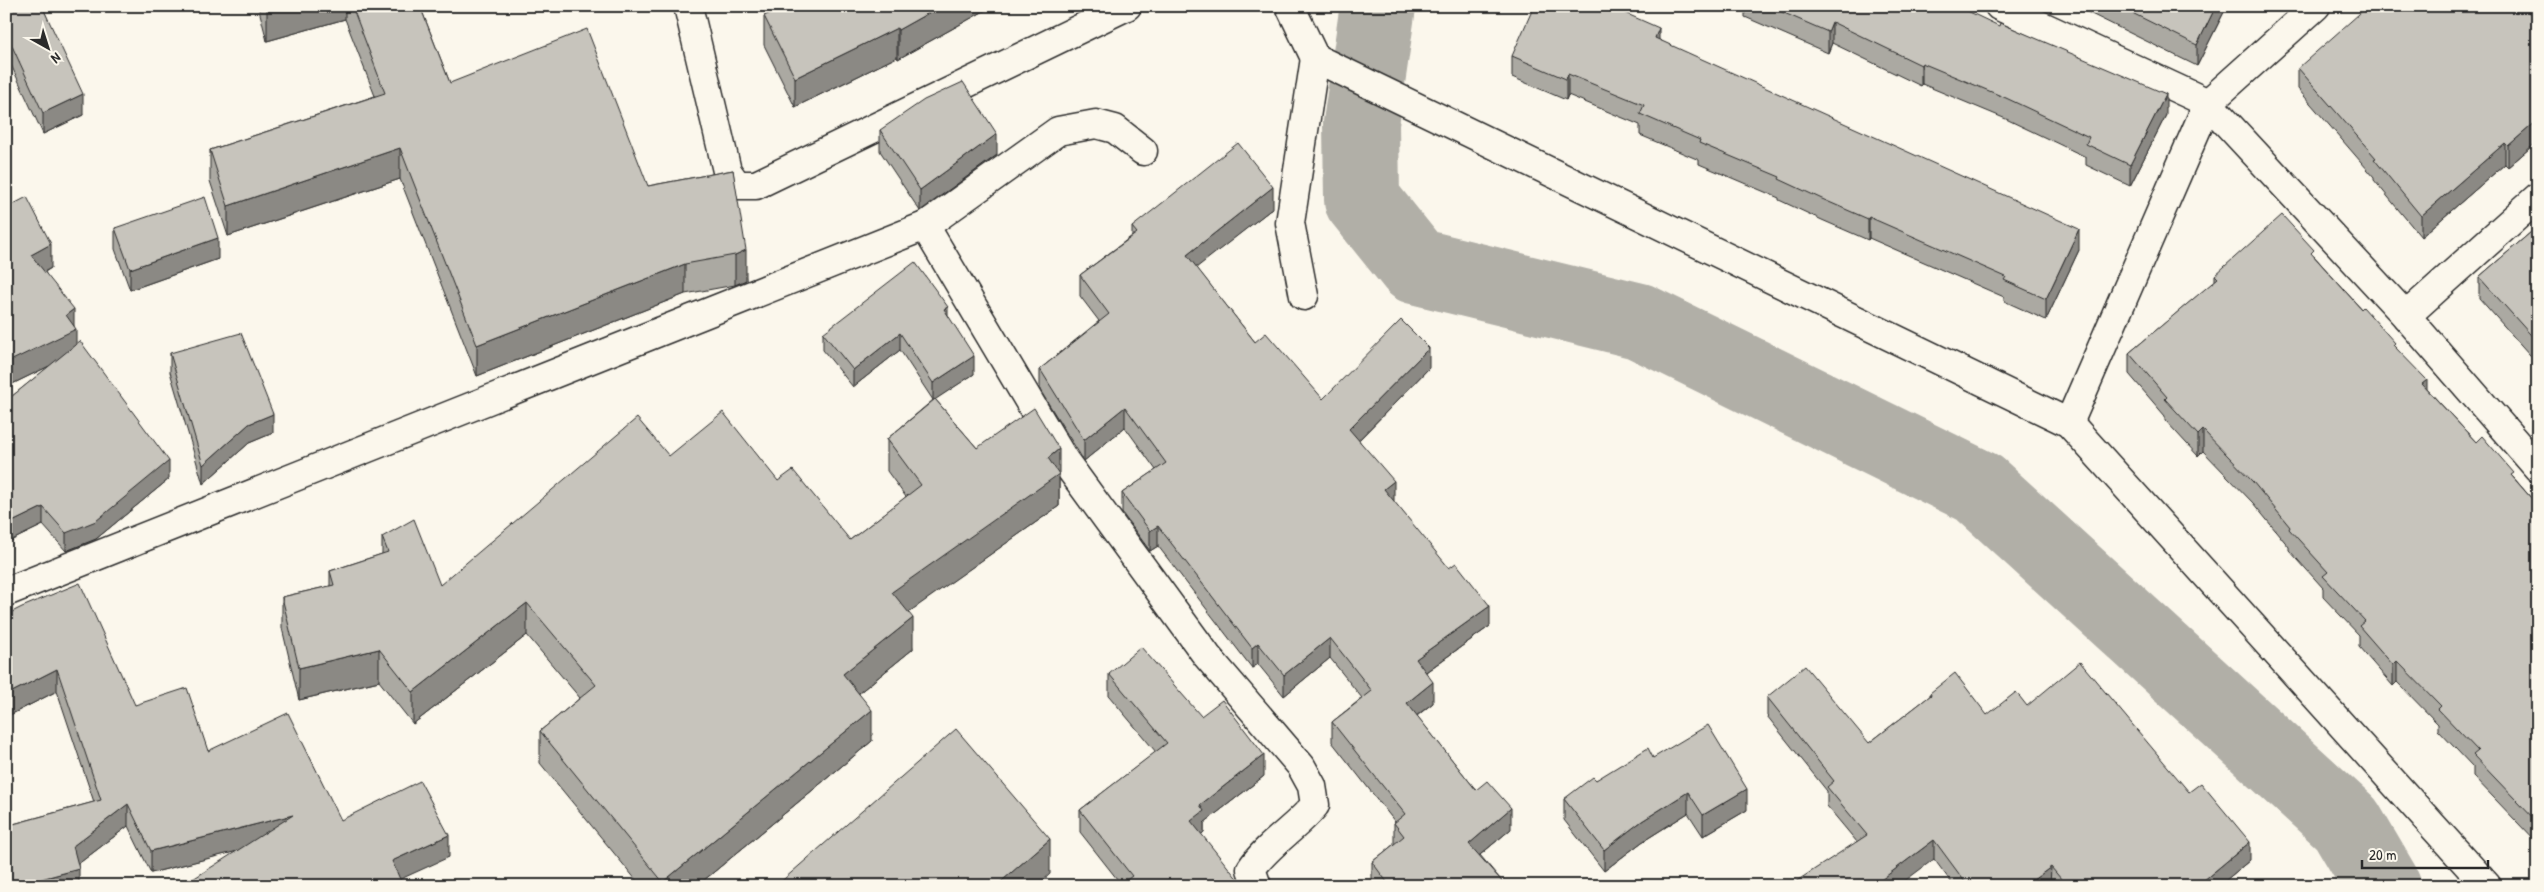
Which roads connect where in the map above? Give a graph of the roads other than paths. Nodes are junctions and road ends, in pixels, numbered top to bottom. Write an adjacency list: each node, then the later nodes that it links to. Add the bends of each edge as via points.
1 (688, 6): 2 (street, via 727,171 737,185 756,185)
2 (1127, 6)
3 (1290, 6): 6 (street)
4 (1999, 6): 7 (street)
5 (2316, 6): 7 (street)
6 (1326, 63): 11 (street, via 1290,223); 13 (street)
7 (2208, 103): 12 (street); 13 (street)
8 (1143, 151): 10 (street, via 1114,129 1096,124 1058,131)
9 (2538, 197): 12 (street)
10 (925, 226): 15 (street); 16 (street, via 1064,460 1207,656 1301,766 1312,786 1315,805 1302,821 1260,856 1251,870)
11 (1304, 296)
12 (2406, 316): 14 (street)
13 (2069, 423): 17 (street)
14 (2538, 468)
15 (6, 592)
16 (1257, 886)
17 (2487, 886)

